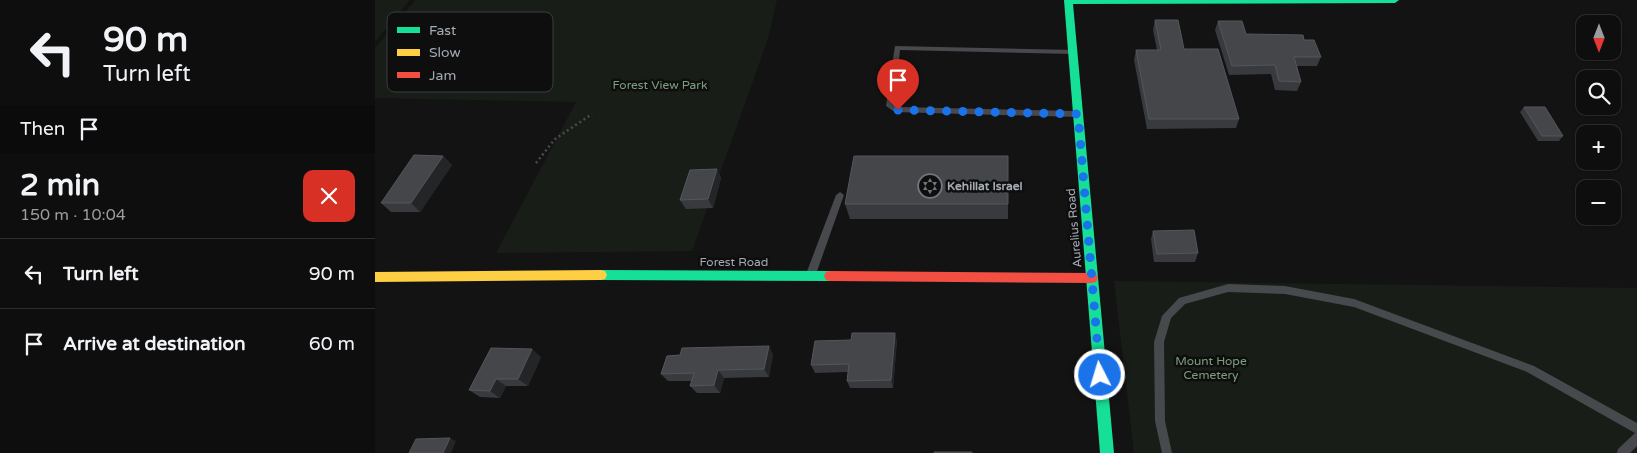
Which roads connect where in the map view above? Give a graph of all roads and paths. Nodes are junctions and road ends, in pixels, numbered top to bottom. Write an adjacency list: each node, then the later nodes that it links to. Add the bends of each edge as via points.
1 (1395, 0): 2 (street)
2 (1069, 1): 3 (street, Aurelius Road)
3 (1073, 52): 5 (street, Aurelius Road); 5 (lane, via 897,48 890,106 898,110)
4 (592, 114): 6 (path, via 555,139)
5 (1078, 114): 10 (street, Aurelius Road)
6 (536, 163)
7 (840, 195): 8 (lane)
8 (810, 276): 9 (street, Forest Road); 10 (street, Forest Road)
9 (375, 277)
10 (1092, 278): 13 (street, Aurelius Road)
11 (1637, 428): 14 (lane, via 1530,370 1354,304 1285,290 1228,288 1182,301 1167,316 1159,342 1160,421)
12 (1637, 438): 15 (lane)
13 (1107, 453)
14 (1167, 453)
15 (1622, 453)

